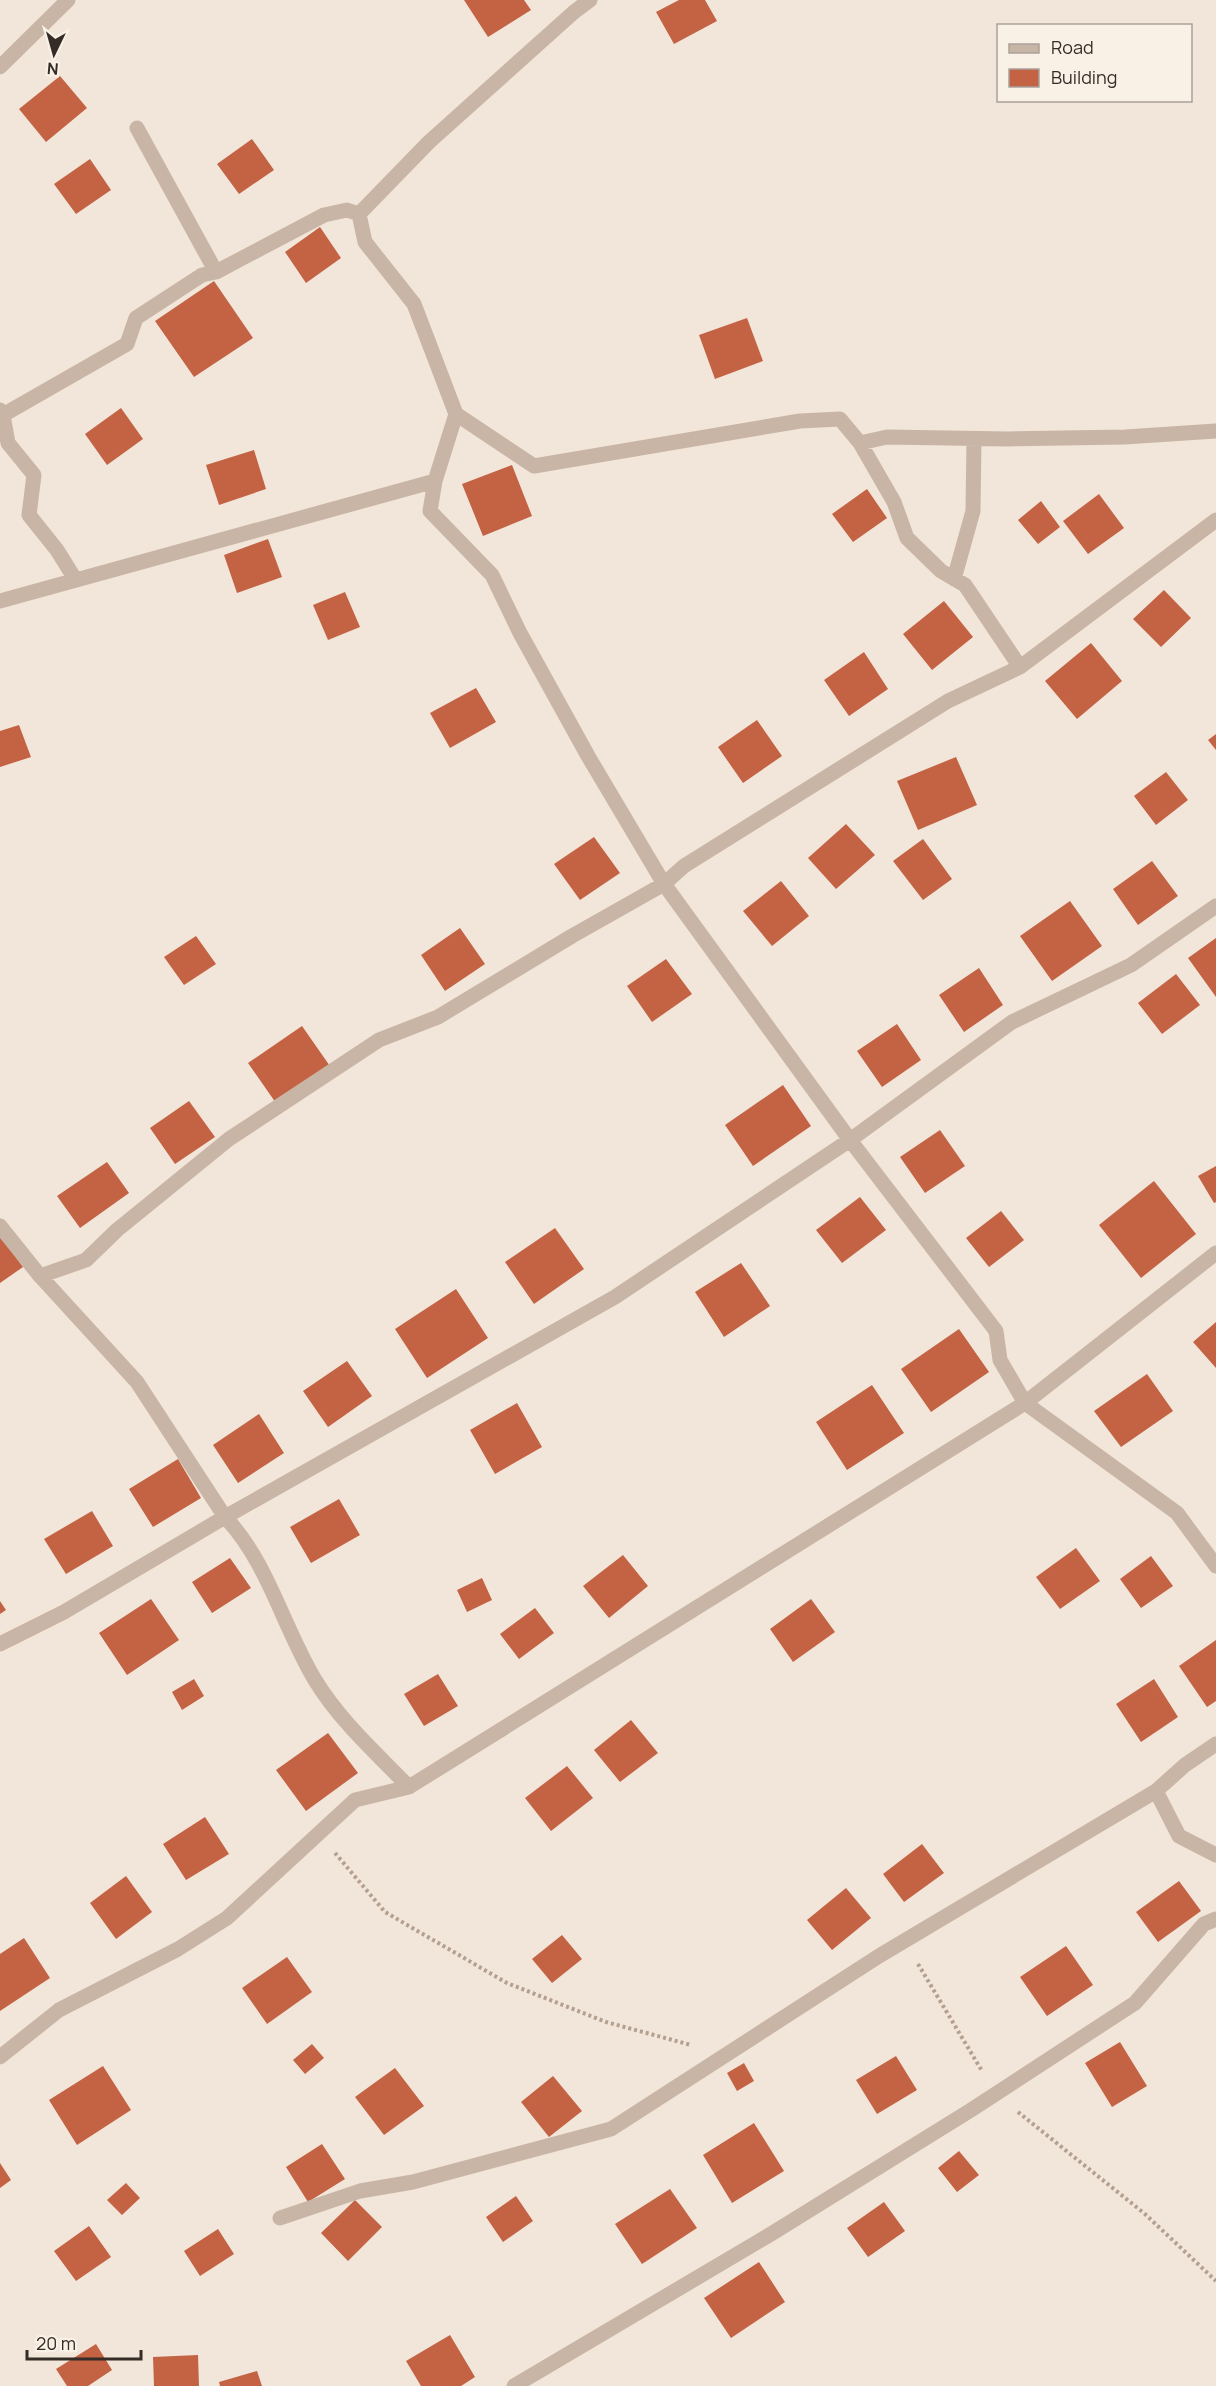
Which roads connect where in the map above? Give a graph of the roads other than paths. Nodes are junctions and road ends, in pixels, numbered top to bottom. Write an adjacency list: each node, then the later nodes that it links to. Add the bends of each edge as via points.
1 (68, 0): 3 (street)
2 (590, 0): 5 (street, via 429,142)
3 (0, 67)
4 (137, 128): 6 (street)
5 (359, 214): 6 (street, via 347,210 324,214); 8 (street, via 365,242 414,304)
6 (216, 272): 7 (street, via 202,275 136,318 126,344)
7 (2, 413): 14 (street, via 8,443 34,475 29,515)
8 (456, 414): 11 (street, via 534,466 800,421 840,419); 12 (street)
9 (1216, 431): 10 (street)
10 (974, 439): 11 (street, via 887,437); 15 (street, via 973,511)
11 (860, 443): 15 (street, via 894,502 907,538)
12 (435, 481): 14 (street); 18 (street, via 429,511 492,575 582,745)
13 (1216, 520): 17 (street)
14 (75, 579): 16 (street)
15 (954, 579): 17 (street, via 965,585)
16 (0, 601)
17 (1020, 667): 18 (street, via 948,701 684,866)
18 (664, 884): 20 (street); 23 (street, via 438,1017 380,1040 229,1139 86,1260)
19 (1216, 906): 20 (street, via 1131,964 1012,1023)
20 (850, 1140): 24 (street, via 996,1331 1000,1360); 25 (street, via 615,1298)
21 (0, 1226): 23 (street)
22 (1216, 1253): 24 (street)
23 (40, 1276): 25 (street, via 137,1382)
24 (1025, 1403): 26 (street, via 1177,1513); 29 (street)
25 (225, 1516): 27 (street, via 63,1612); 29 (street, via 243,1535 295,1644 337,1713)
26 (1216, 1566)
27 (0, 1644)
28 (1216, 1744): 30 (street)
29 (409, 1786): 33 (street, via 355,1800 227,1918 178,1949 59,2010)
30 (1156, 1791): 31 (street, via 1179,1836); 34 (street, via 904,1941 610,2129 413,2182 360,2191)
31 (1216, 1855)
32 (1216, 1919): 35 (street, via 1204,1924 1135,2003 771,2234)
33 (0, 2057)
34 (280, 2218)
35 (514, 2386)

